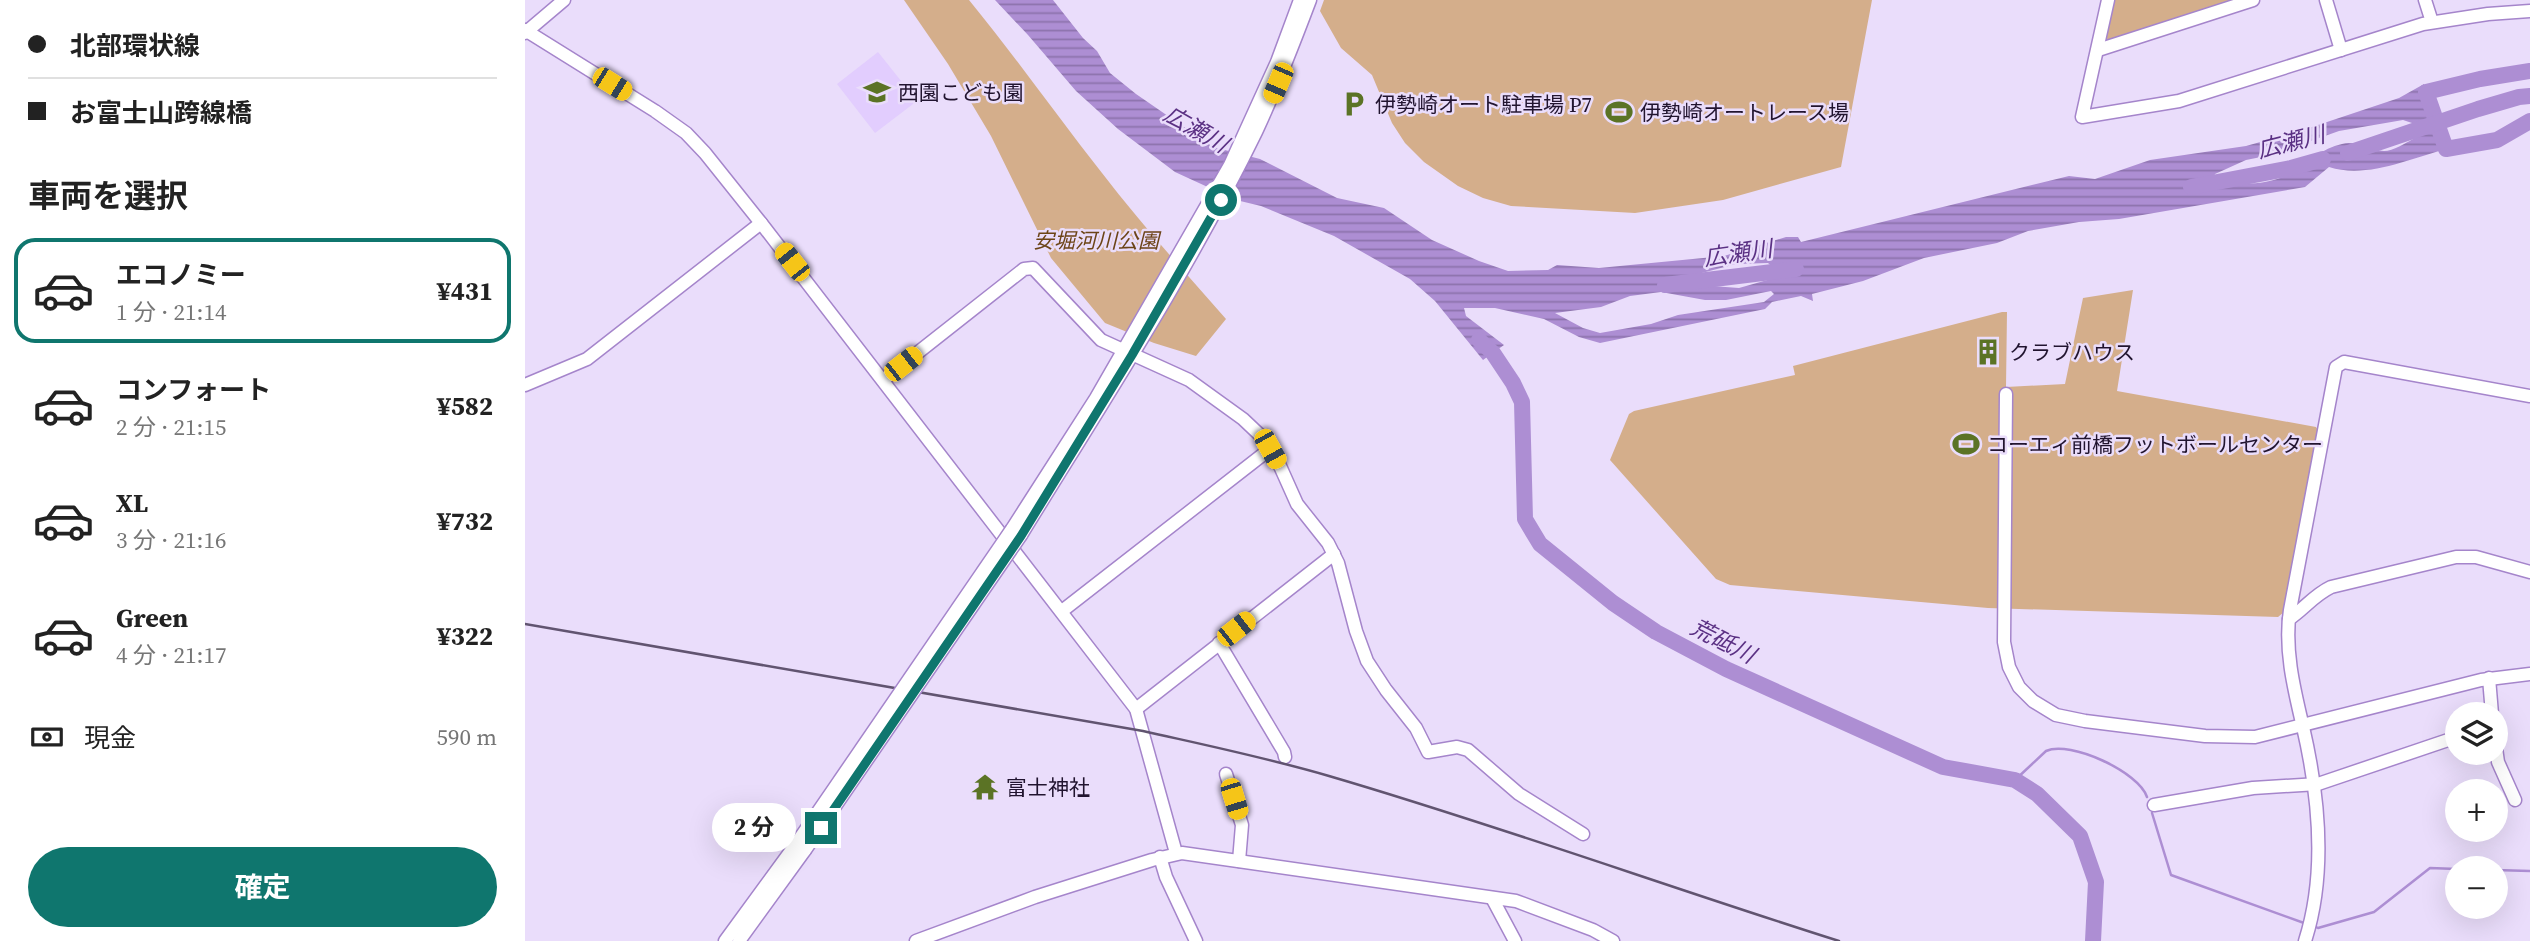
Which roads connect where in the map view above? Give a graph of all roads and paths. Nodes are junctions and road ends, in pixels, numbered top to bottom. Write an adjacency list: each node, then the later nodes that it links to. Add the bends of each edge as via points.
1 (563, 0): 10 (street)
2 (1300, 0): 14 (street, via 1230,165)
3 (2108, 0): 11 (street)
4 (2253, 0): 11 (street)
5 (2326, 0): 12 (street)
6 (2425, 0): 9 (street)
7 (1314, 2): 14 (street, via 1215,211)
8 (2530, 11): 9 (street)
9 (2432, 22): 12 (street)
10 (525, 31): 13 (street, via 686,133)
11 (2098, 50): 12 (street, via 2082,117 2179,101)
12 (2341, 50)
13 (761, 223): 15 (street); 16 (street, via 587,359)
14 (1130, 348): 15 (street, via 1093,334 1028,267); 19 (street, via 1214,397 1254,429); 38 (street, bridge, via 1017,532)
15 (883, 380): 22 (street)
16 (525, 385)
17 (2006, 394): 29 (street, via 2004,642 2009,667 2025,694 2066,718 2205,736 2255,737)
18 (2530, 396): 23 (street, via 2338,364)
19 (1270, 449): 20 (street, via 1297,504); 22 (street)
20 (1334, 554): 24 (street); 37 (street, via 1367,660 1428,752 1457,747 1468,750 1527,799)
21 (2530, 572): 23 (street, via 2476,557 2456,557 2331,587)
22 (1062, 611): 28 (street)
23 (2289, 619): 29 (street, via 2287,639)
24 (1219, 643): 28 (street); 31 (street)
25 (2530, 674): 26 (street)
26 (2489, 678): 27 (street); 29 (street)
27 (2491, 702)
28 (1136, 709): 39 (street)
29 (2303, 726): 34 (street)
30 (2445, 741): 34 (street)
31 (1285, 757)
32 (2499, 765): 35 (street)
33 (1226, 774): 41 (street, via 1242,825)
34 (2313, 784): 36 (street, via 2253,788); 49 (street, via 2318,862 2314,909)
35 (2515, 800)
36 (2154, 805)
37 (1583, 834)
38 (801, 847): 43 (street); 44 (street)
39 (1175, 853): 40 (street); 41 (street)
40 (1160, 857): 45 (street); 46 (street)
41 (1239, 861): 42 (street)
42 (1492, 898): 47 (street); 48 (street, via 1548,912)
43 (725, 941)
44 (739, 941)
45 (916, 941)
46 (1196, 941)
47 (1515, 941)
48 (1613, 941)
49 (2305, 941)

